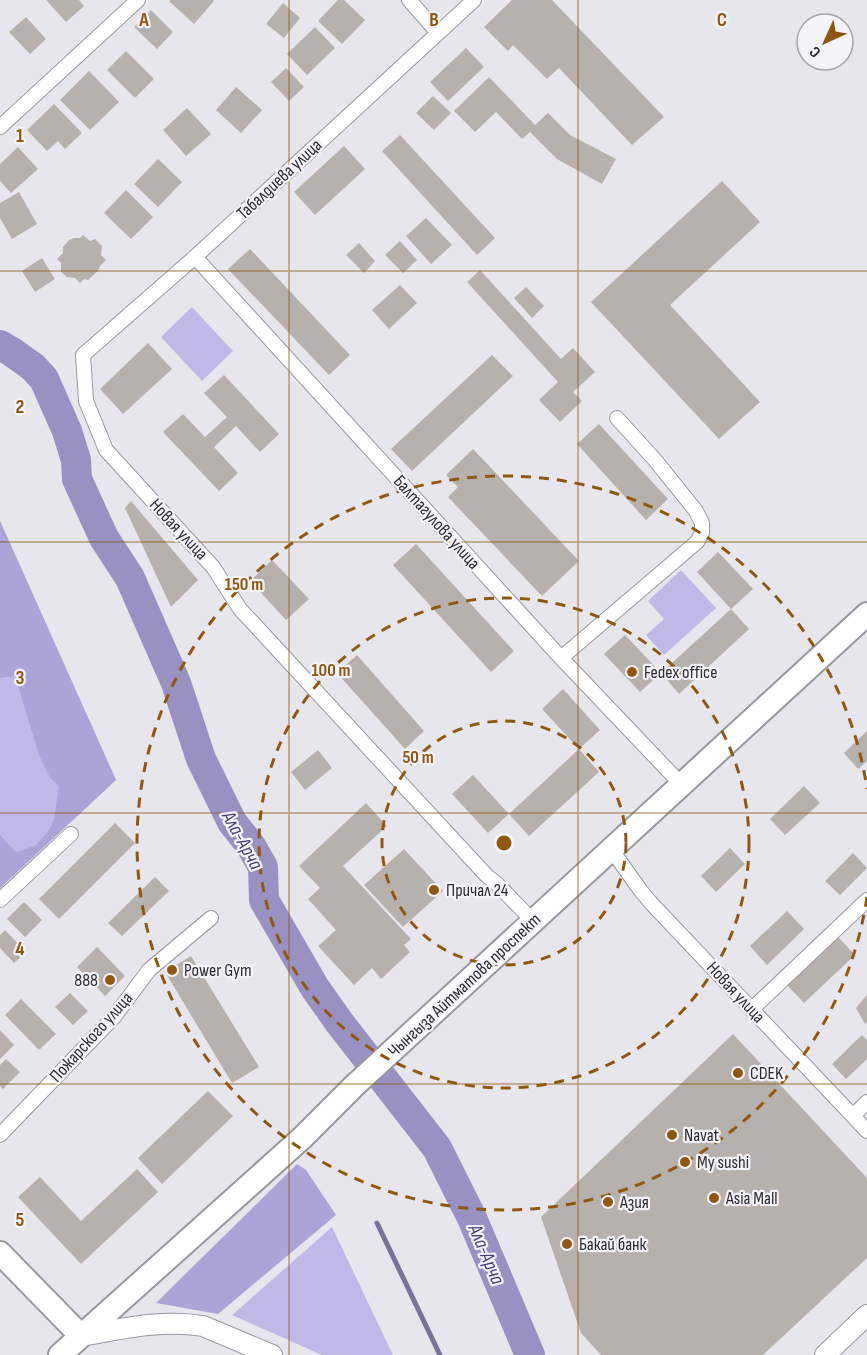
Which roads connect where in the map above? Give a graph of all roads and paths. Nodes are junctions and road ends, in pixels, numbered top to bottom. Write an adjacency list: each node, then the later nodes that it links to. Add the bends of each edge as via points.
1 (138, 0): 5 (street)
2 (410, 0): 4 (street)
3 (474, 0): 4 (street, Табалдиева улица)
4 (438, 33): 6 (street, Табалдиева улица)
5 (0, 127)
6 (195, 257): 7 (street, Табалдиева улица); 10 (street, Балтагулова улица)
7 (82, 356): 17 (street, Новая улица, via 86,401 106,450 213,567 240,609 478,867)
8 (616, 418): 10 (street, via 696,510 702,533 697,542)
9 (863, 625): 11 (main road, Чынгыза Айтматова проспект)
10 (561, 658): 11 (street, Балтагулова улица)
11 (681, 784): 13 (main road, Чынгыза Айтматова проспект)
12 (72, 834): 14 (street)
13 (611, 849): 17 (main road, Чынгыза Айтматова проспект); 18 (street, Новая улица, via 641,891)
14 (0, 900)
15 (867, 900): 18 (street)
16 (211, 918): 22 (street, Пожарского улица, via 149,970 114,1017)
17 (533, 921): 25 (main road, Чынгыза Айтматова проспект, via 303,1137)
18 (752, 1009): 20 (street, Новая улица)
19 (867, 1102): 20 (street)
20 (853, 1116): 21 (street, Новая улица)
21 (867, 1131)
22 (0, 1136)
23 (0, 1253): 25 (main road)
24 (867, 1315): 28 (street)
25 (81, 1336): 26 (main road, Чынгыза Айтматова проспект); 27 (street, via 154,1324 192,1324)
26 (60, 1355)
27 (272, 1355)
28 (825, 1355)

